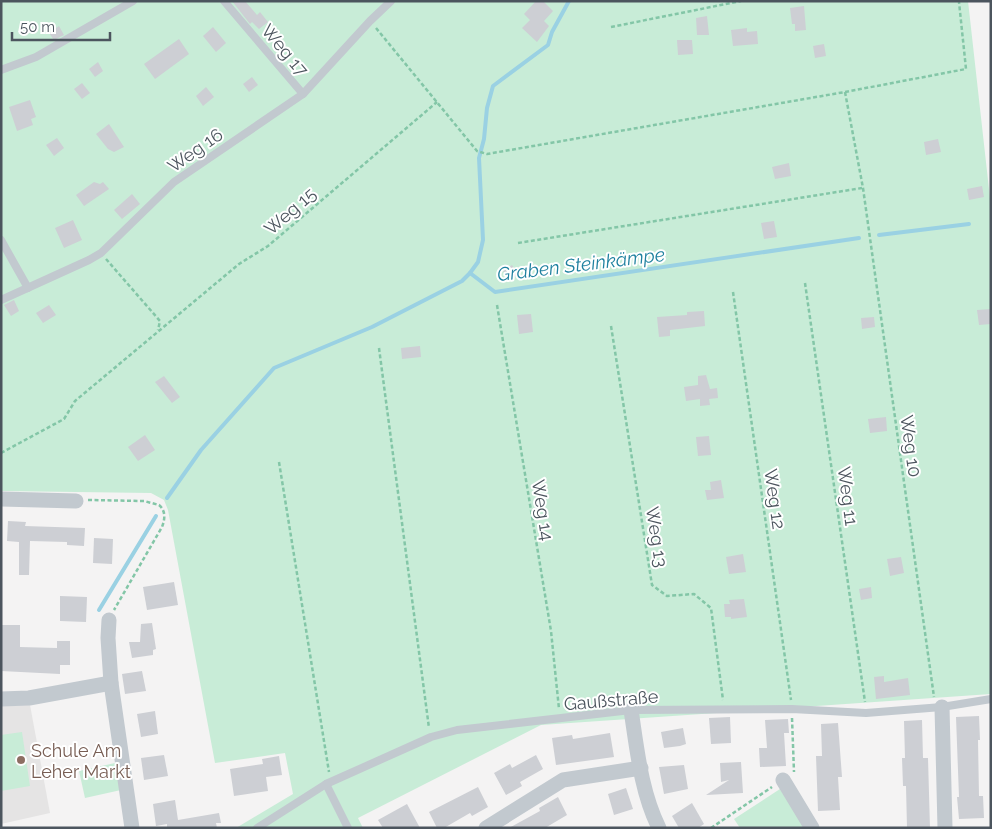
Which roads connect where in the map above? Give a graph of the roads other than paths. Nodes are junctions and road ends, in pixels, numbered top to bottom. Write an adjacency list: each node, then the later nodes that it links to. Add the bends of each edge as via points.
1 (133, 1): 4 (lane, via 36,57)
2 (224, 1): 5 (lane, Weg 17)
3 (391, 1): 5 (lane, Weg 16)
4 (1, 70)
5 (303, 94): 7 (lane, Weg 16, via 174,182 100,253)
6 (1, 240): 7 (lane)
7 (28, 288): 8 (lane, Weg 16)
8 (1, 300)
9 (1, 499): 10 (street)
10 (76, 501)
11 (109, 620): 12 (street)
12 (110, 683): 13 (street, via 29,698); 20 (street)
13 (1, 699)
14 (991, 699): 15 (lane, Gaußstraße)
15 (939, 707): 16 (lane, Gaußstraße, via 866,713 724,708); 26 (street)
16 (631, 710): 17 (street); 19 (lane, Gaußstraße, via 456,730 430,737)
17 (641, 768): 23 (street, via 563,780); 24 (street)
18 (783, 780): 25 (street)
19 (328, 784): 21 (lane, Gaußstraße); 22 (lane)
20 (132, 828)
21 (258, 828)
22 (348, 828)
23 (486, 828)
24 (659, 828)
25 (812, 828)
26 (945, 828)

